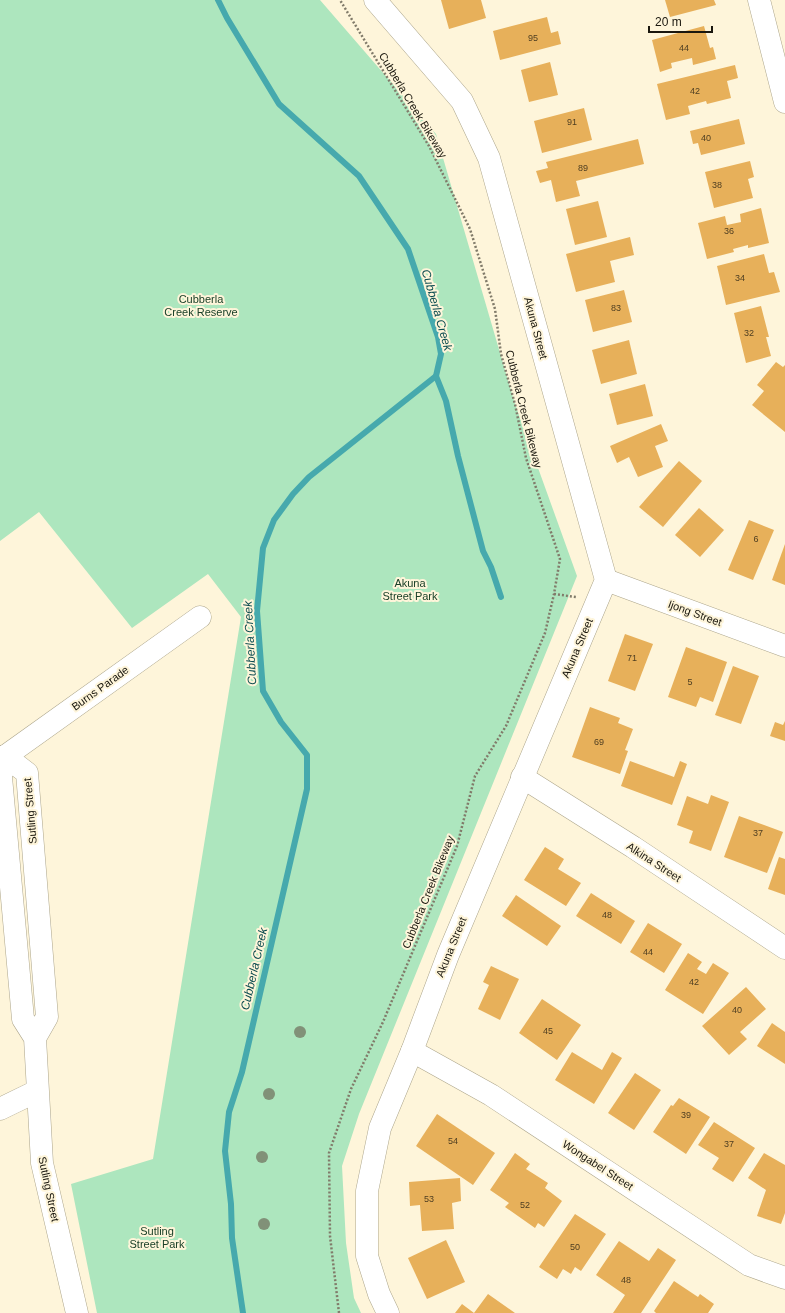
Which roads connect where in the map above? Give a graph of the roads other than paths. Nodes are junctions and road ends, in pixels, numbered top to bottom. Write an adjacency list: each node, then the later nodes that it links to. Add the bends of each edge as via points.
1 (760, 0): 3 (street)
2 (377, 1): 4 (street, Akuna Street, via 462,101 489,158)
3 (785, 102)
4 (606, 580): 6 (street, Ijong Street); 8 (street, Akuna Street)
5 (200, 617): 7 (street, Burns Parade)
6 (785, 646)
7 (3, 758): 11 (street, Sutling Street, via 2,777 23,1019 35,1038)
8 (522, 777): 9 (street, Alkina Street); 10 (street, Akuna Street, via 448,954)
9 (785, 948)
10 (412, 1051): 13 (street, Wongabel Street, via 491,1095 748,1265); 15 (street, Akuna Street, via 380,1128 366,1191 367,1256)
11 (37, 1091): 12 (street); 14 (street, Sutling Street, via 42,1163)
12 (0, 1109)
13 (785, 1278)
14 (77, 1313)
15 (388, 1313)

